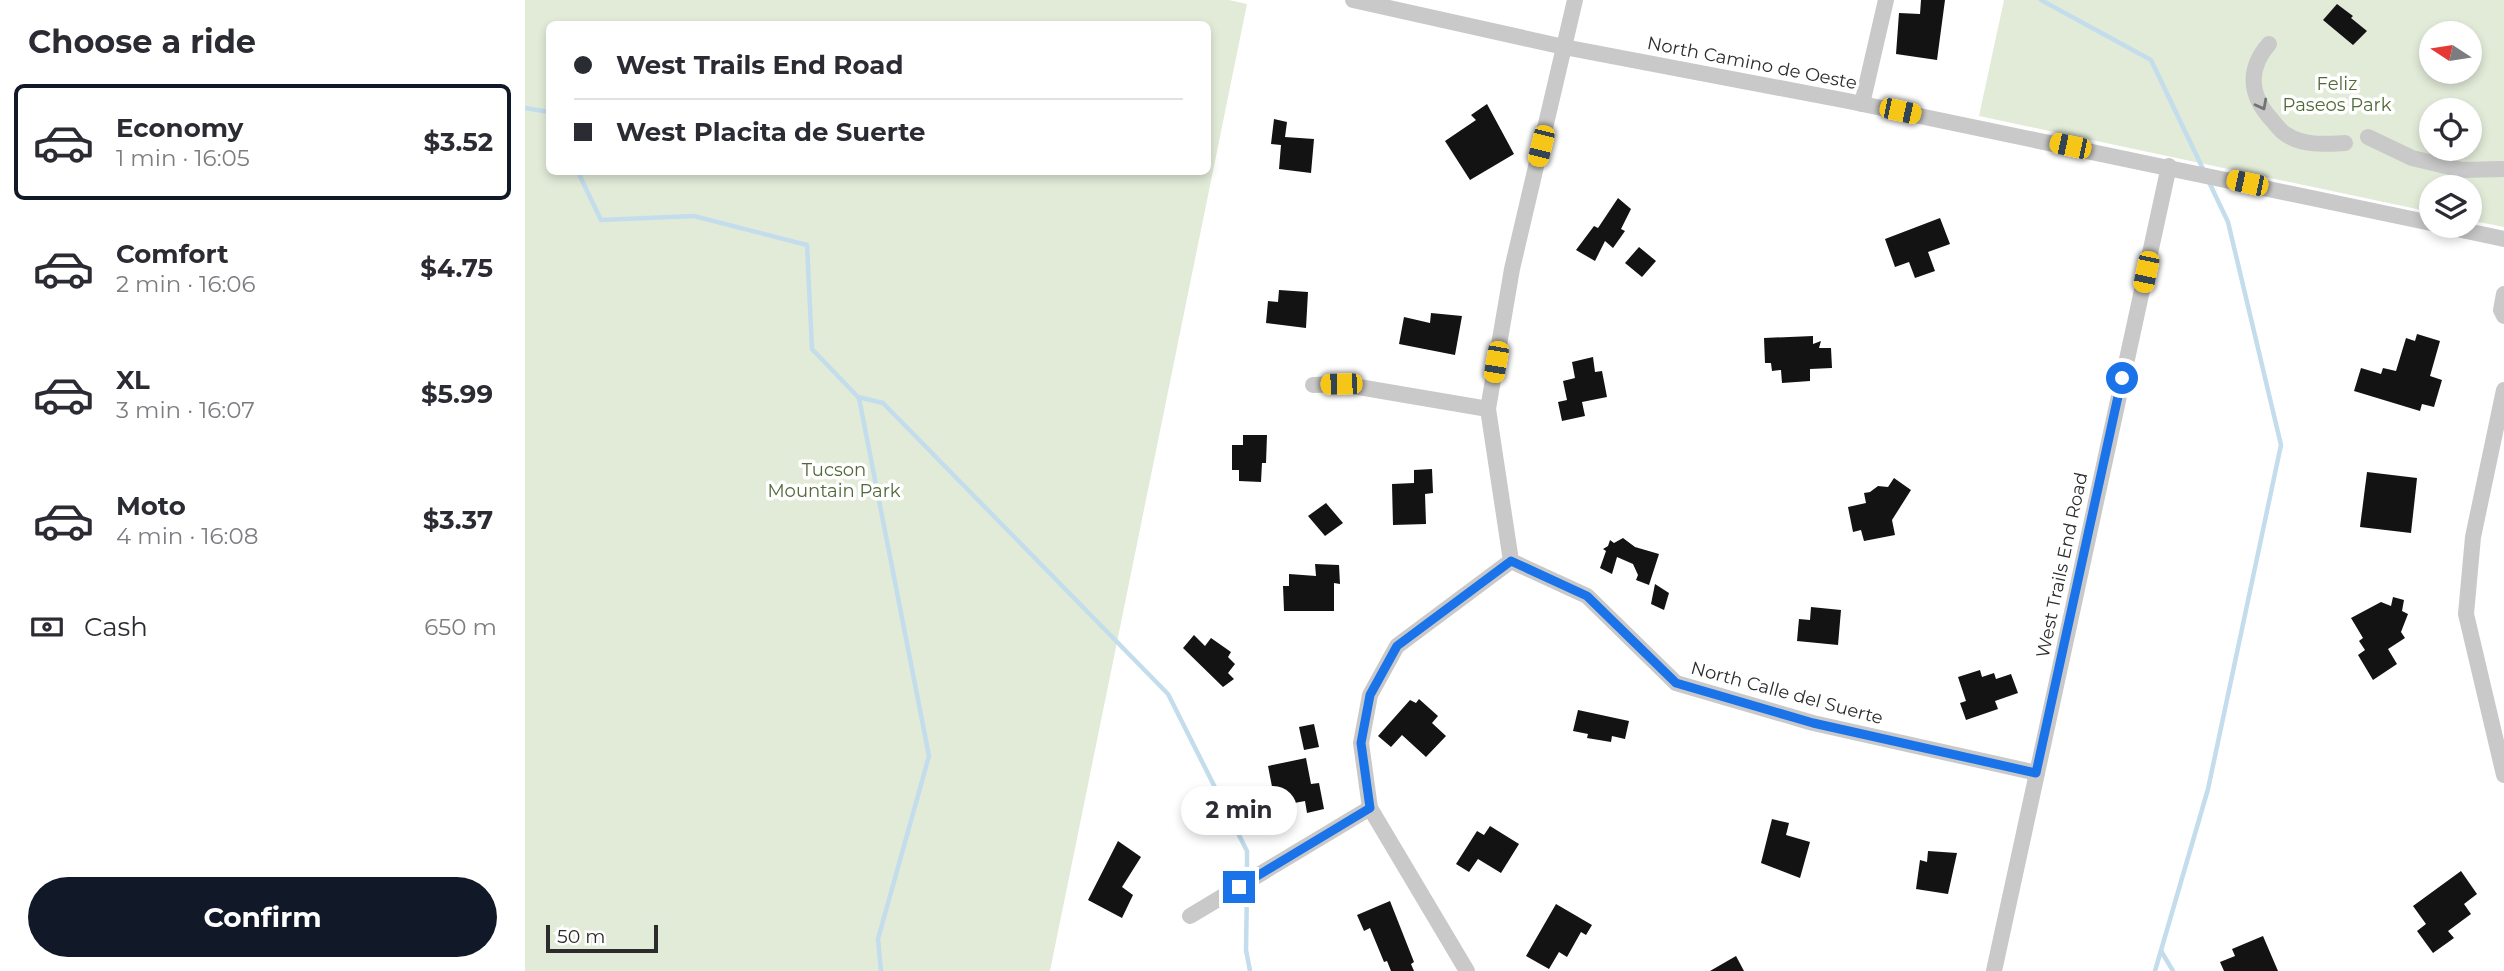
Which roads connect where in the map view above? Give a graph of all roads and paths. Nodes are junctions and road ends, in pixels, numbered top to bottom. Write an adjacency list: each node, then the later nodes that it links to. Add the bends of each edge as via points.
1 (1353, 0): 5 (street, North Camino de Oeste)
2 (1575, 0): 5 (street)
3 (1886, 0): 6 (street)
4 (2269, 44): 8 (street, one-way to 8, via 2258,56 2252,79 2260,107 2286,135 2314,144)
5 (1564, 47): 6 (street, North Camino de Oeste); 18 (street, via 1511,269)
6 (1862, 104): 9 (street, North Camino de Oeste)
7 (2368, 136): 10 (street, via 2412,158 2462,170)
8 (2345, 143)
9 (2169, 166): 11 (street, North Camino de Oeste); 20 (street, West Trails End Road)
10 (2504, 169)
11 (2419, 220)
12 (2482, 234): 13 (street)
13 (2504, 239)
14 (2504, 294): 15 (street)
15 (2504, 316)
16 (1313, 385): 18 (street, via 1341,384)
17 (2504, 390): 21 (street, via 2473,537 2466,614)
18 (1488, 409): 19 (street)
19 (1511, 561): 20 (street, North Calle del Suerte, via 1587,596 1676,683 1813,723); 22 (street, via 1397,646 1370,695 1361,743)
20 (2036, 773): 25 (street, West Trails End Road)
21 (2504, 775)
22 (1370, 808): 23 (street); 24 (street)
23 (1190, 916)
24 (1467, 971)
25 (1994, 971)

